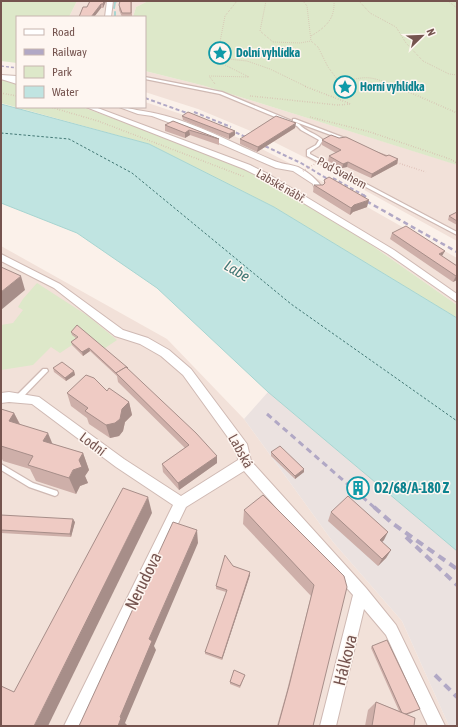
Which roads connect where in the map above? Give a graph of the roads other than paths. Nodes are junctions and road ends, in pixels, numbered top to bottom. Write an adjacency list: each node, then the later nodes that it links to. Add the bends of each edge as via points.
1 (110, 1): 2 (street)
2 (108, 16)
3 (2, 77): 4 (street); 6 (street)
4 (16, 78)
5 (146, 78): 9 (lane, Pod Svahem, via 221,93)
6 (16, 82)
7 (92, 108): 14 (street, Labské nábř., via 248,167 391,252)
8 (125, 108): 11 (street, Labské nábř., via 153,114 192,128 279,166 295,170 316,183)
9 (260, 109): 10 (lane, Pod Svahem); 12 (lane, Pod Svahem, via 298,125 321,140 316,148 308,151 308,155)
10 (355, 142)
11 (319, 189)
12 (457, 234)
13 (1, 257): 18 (street, Labská, via 57,286 119,333 144,341 165,352 187,372 243,448)
14 (457, 299)
15 (45, 370): 17 (lane)
16 (1, 398): 17 (street, Lodní)
17 (18, 398): 21 (street, Lodní, via 35,400 120,464)
18 (245, 463): 21 (street); 22 (street, Labská)
19 (1, 467): 20 (lane, via 31,485)
20 (55, 493)
21 (181, 503): 23 (street, Nerudova)
22 (361, 593): 24 (street, Hálkova); 25 (street, Labská, via 391,630)
23 (72, 726)
24 (328, 726)
25 (437, 726)

